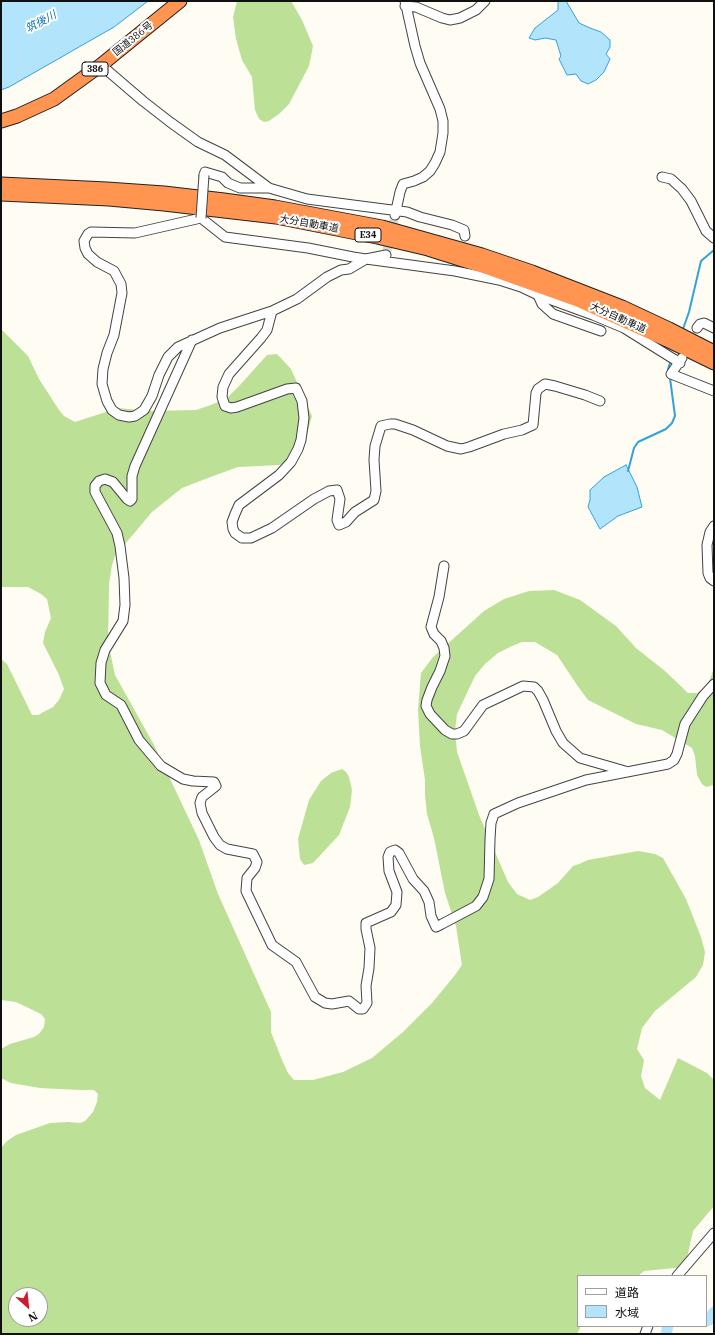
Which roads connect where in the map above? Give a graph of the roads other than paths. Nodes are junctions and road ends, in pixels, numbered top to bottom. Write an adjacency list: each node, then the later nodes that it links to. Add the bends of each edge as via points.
1 (180, 1): 4 (highway, 国道386号 / 386)
2 (485, 1): 3 (street, via 476,10 450,20)
3 (405, 3): 10 (street, via 420,63 440,108 443,133 440,152 430,171 423,177 403,184)
4 (100, 65): 5 (highway, 国道386号 / 386, via 54,99); 8 (street, via 170,122 198,142 224,155)
5 (1, 121)
6 (662, 177): 13 (street, via 671,179 682,189 706,231)
7 (1, 184): 22 (highway, 大分自動車道 / E34, via 164,193 275,207 382,228 475,253 532,272 594,296)
8 (269, 188): 10 (street, via 308,199); 11 (street, bridge, via 240,188 222,177 205,172)
9 (1, 194): 23 (highway, 大分自動車道 / E34, via 108,199 276,217 428,249 580,301)
10 (396, 213): 12 (street, via 407,212 452,225 464,230)
11 (201, 218): 15 (street, via 225,237 308,248); 21 (street, via 135,232 91,232 84,241 88,254 114,271 122,284 114,335 103,369 102,384 112,410 129,417 144,410 168,357 178,346)
12 (465, 236)
13 (714, 238)
14 (386, 255): 15 (street)
15 (366, 260): 16 (street, via 456,267 521,287); 17 (street, via 349,269 341,270 297,299)
16 (538, 295): 20 (street, via 542,304 553,314); 24 (street, via 624,328 676,359 671,374)
17 (272, 311): 21 (street); 25 (street, via 267,330 229,374 222,397 225,406 237,408 296,388 302,401 304,418 301,440 291,462 279,475 239,505 232,522 235,533 242,538 251,538 272,528 329,491 338,490 339,525 374,500 375,446 381,426 395,424 460,449 533,425 536,393 538,388 545,384)
18 (697, 328): 19 (street, via 704,323)
19 (714, 328)
20 (601, 331)
21 (192, 340): 30 (street, via 135,466 132,476 132,499 127,499 113,482 105,479 99,481 96,486 96,492 117,533 125,605 123,621 101,663 100,683 106,695 121,705 139,740 161,766 183,779 214,782 216,786 202,797 200,802 202,813 220,845 252,854 257,862 247,878 246,891 272,945 296,962 315,996 325,1003 349,1001 359,1009 363,1009 367,1003 370,948 366,923 391,912 396,905 397,892 389,871 390,852 394,850 400,853 413,879 424,891 436,927 476,906 483,897 489,879 490,839 494,814 586,780)
22 (714, 350)
23 (714, 363)
24 (714, 391)
25 (600, 401)
26 (714, 526): 28 (street, via 710,532 708,545 708,573)
27 (444, 566): 30 (street, via 431,627 444,648 445,656 427,700 426,706 430,714 445,730 457,734 464,731 483,705 523,686 534,687 543,700 563,743 580,758)
28 (714, 581)
29 (714, 684): 30 (street, via 685,724 674,760 668,764)
30 (626, 772)
31 (714, 1234): 32 (street)
32 (678, 1275)

